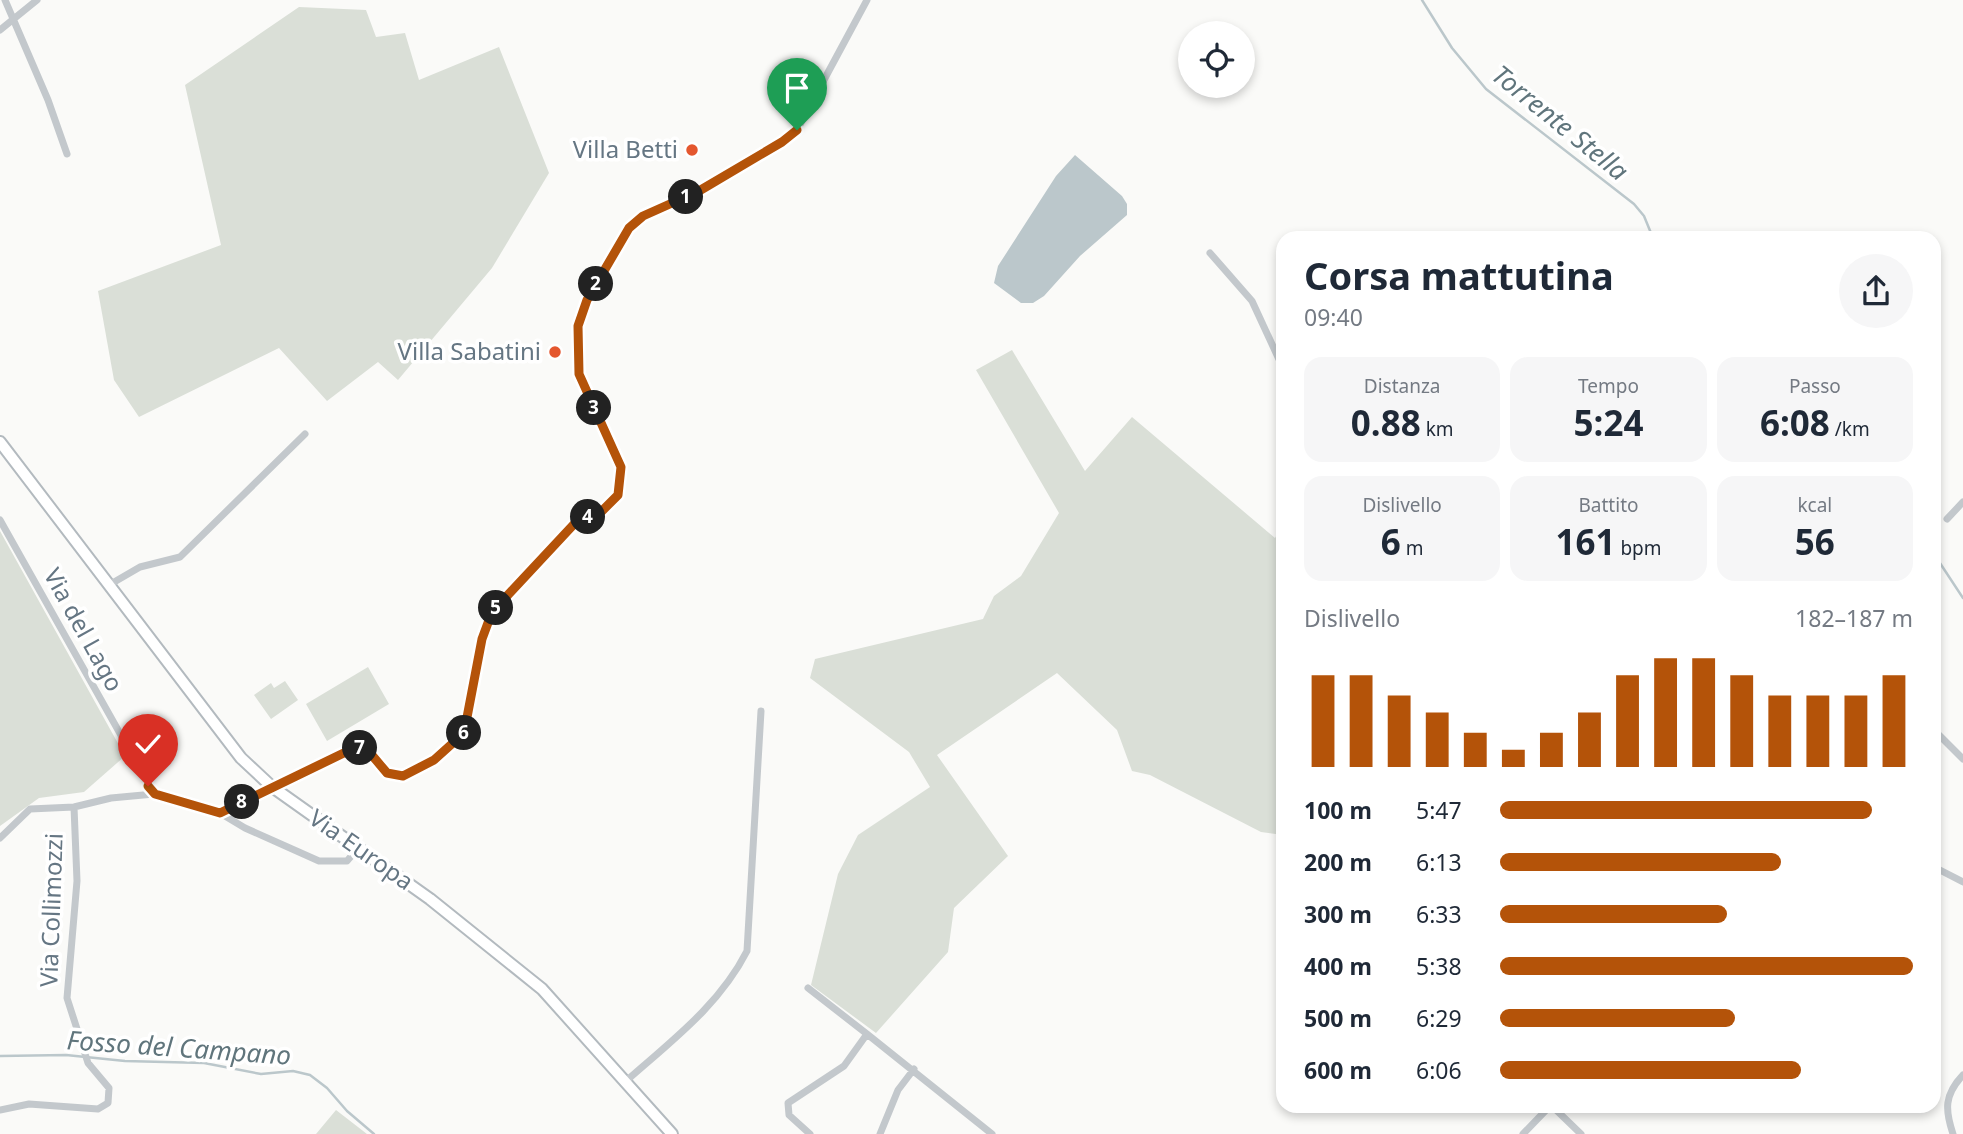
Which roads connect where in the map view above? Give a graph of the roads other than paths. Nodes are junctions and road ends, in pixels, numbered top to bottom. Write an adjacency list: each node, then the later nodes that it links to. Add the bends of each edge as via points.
1 (5, 0): 4 (street)
2 (37, 0): 4 (street)
3 (867, 0): 18 (street, via 797,130 699,191 635,221 587,300 578,326 579,374 621,467 618,495 602,511 576,522 492,612 482,639 464,733 434,760 403,776 387,773 365,747)
4 (14, 19): 5 (street); 6 (street)
5 (0, 30)
6 (66, 154)
7 (1210, 253): 8 (street, via 1252,301)
8 (1276, 353)
9 (305, 434): 14 (street, via 180,557 140,567)
10 (0, 442): 14 (main road, Via Europa)
11 (1963, 502): 12 (street)
12 (1947, 519)
13 (0, 520): 19 (street, Via del Lago)
14 (108, 585): 18 (main road, Via Europa, via 241,758)
15 (761, 712): 30 (street, via 747,951 714,1003)
16 (1941, 736): 17 (street)
17 (1963, 759)
18 (271, 786): 21 (street); 23 (main road, Via Europa)
19 (155, 794): 20 (street); 21 (street)
20 (74, 807): 22 (street, via 30,809); 31 (street, Via Collimozzi, via 77,881 67,998 88,1063 109,1088 108,1103 99,1109 29,1104)
21 (220, 813): 23 (street, via 319,861 347,861)
22 (0, 838)
23 (359, 847): 30 (main road, Via Europa, via 535,983)
24 (1941, 871): 25 (street)
25 (1963, 882)
26 (808, 988): 27 (street)
27 (867, 1034): 28 (street); 35 (street, via 844,1066 788,1103 789,1115)
28 (914, 1069): 36 (street, via 898,1090); 37 (street)
29 (1963, 1075): 40 (street, via 1946,1104)
30 (625, 1082): 34 (main road, Via Europa)
31 (0, 1110)
32 (1544, 1113): 38 (street)
33 (1558, 1113): 39 (street)
34 (671, 1134)
35 (810, 1134)
36 (880, 1134)
37 (992, 1134)
38 (1523, 1134)
39 (1581, 1134)
40 (1953, 1134)

